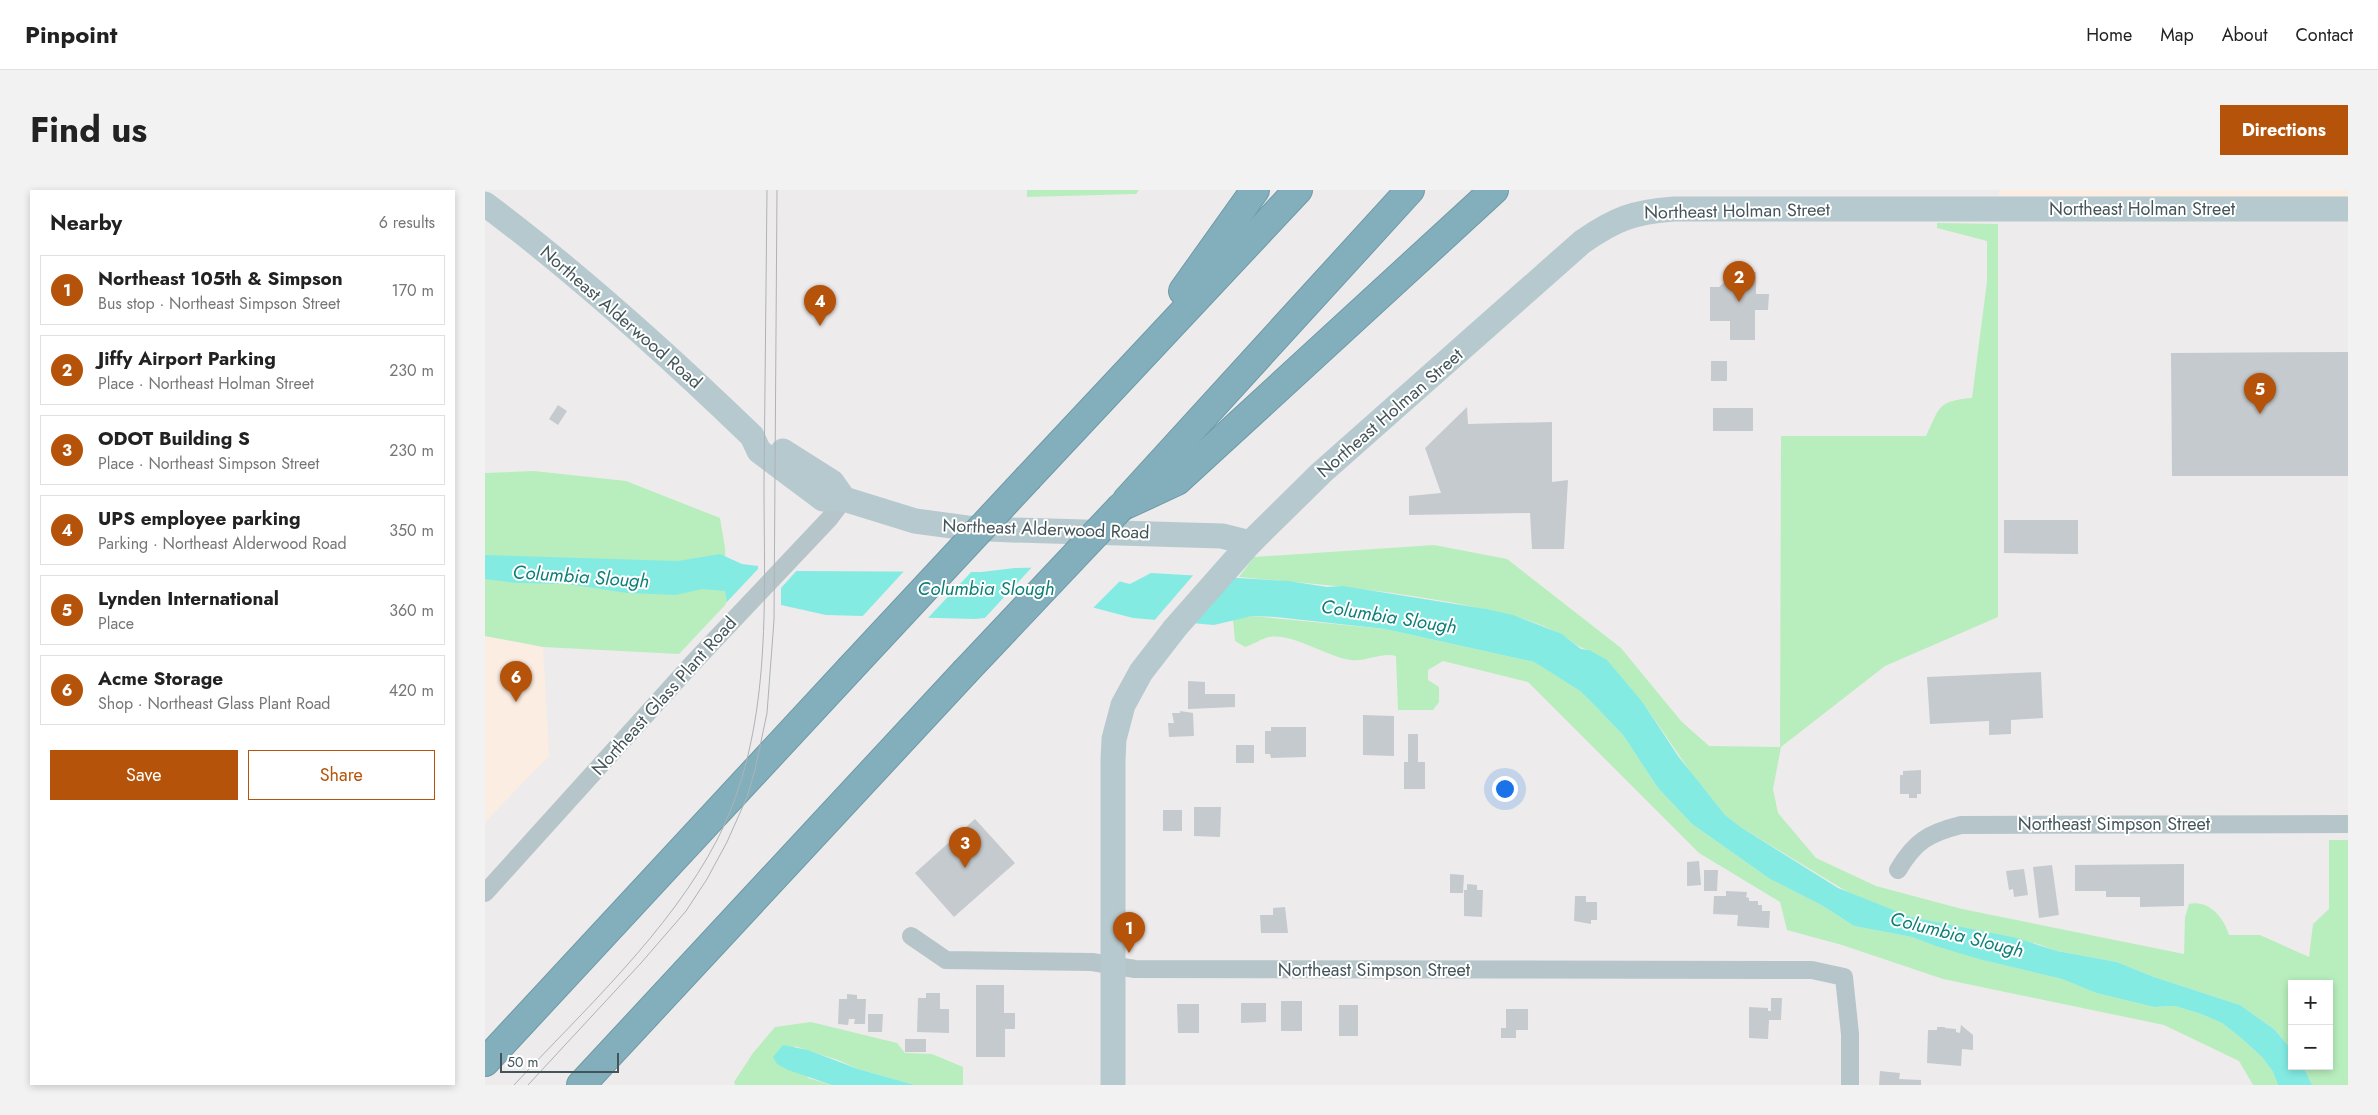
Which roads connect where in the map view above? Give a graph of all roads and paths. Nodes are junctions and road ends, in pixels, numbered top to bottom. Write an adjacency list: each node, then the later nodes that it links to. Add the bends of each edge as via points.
1 (1255, 190): 7 (highway)
2 (1297, 190): 7 (highway)
3 (1410, 190): 9 (highway)
4 (1494, 190): 9 (highway, via 1177,481)
5 (485, 204): 8 (street, Northeast Alderwood Road, via 606,300 752,436 770,441 832,482)
6 (2348, 209): 10 (street, Northeast Holman Street, via 1674,209 1635,214 1601,229 1568,254 1321,473)
7 (1116, 383): 16 (highway, bridge)
8 (844, 499): 10 (street, Northeast Alderwood Road, via 892,516 931,524 1012,530 1222,536); 13 (street, Northeast Glass Plant Road)
9 (1121, 507): 17 (highway, bridge)
10 (1250, 543): 15 (street, Northeast Holman Street, via 1175,628 1141,672 1123,704 1113,761)
11 (2348, 824): 12 (street, Northeast Simpson Street, via 1961,825 1938,831 1919,842)
12 (1898, 870)
13 (485, 893)
14 (911, 936): 15 (street, Northeast Simpson Street, via 946,960 1092,962)
15 (1113, 966): 18 (street, Northeast Holman Street); 19 (street, Northeast Simpson Street, via 1135,969 1812,970 1844,977 1850,1034)
16 (485, 1062)
17 (581, 1085)
18 (1113, 1085)
19 (1850, 1085)

